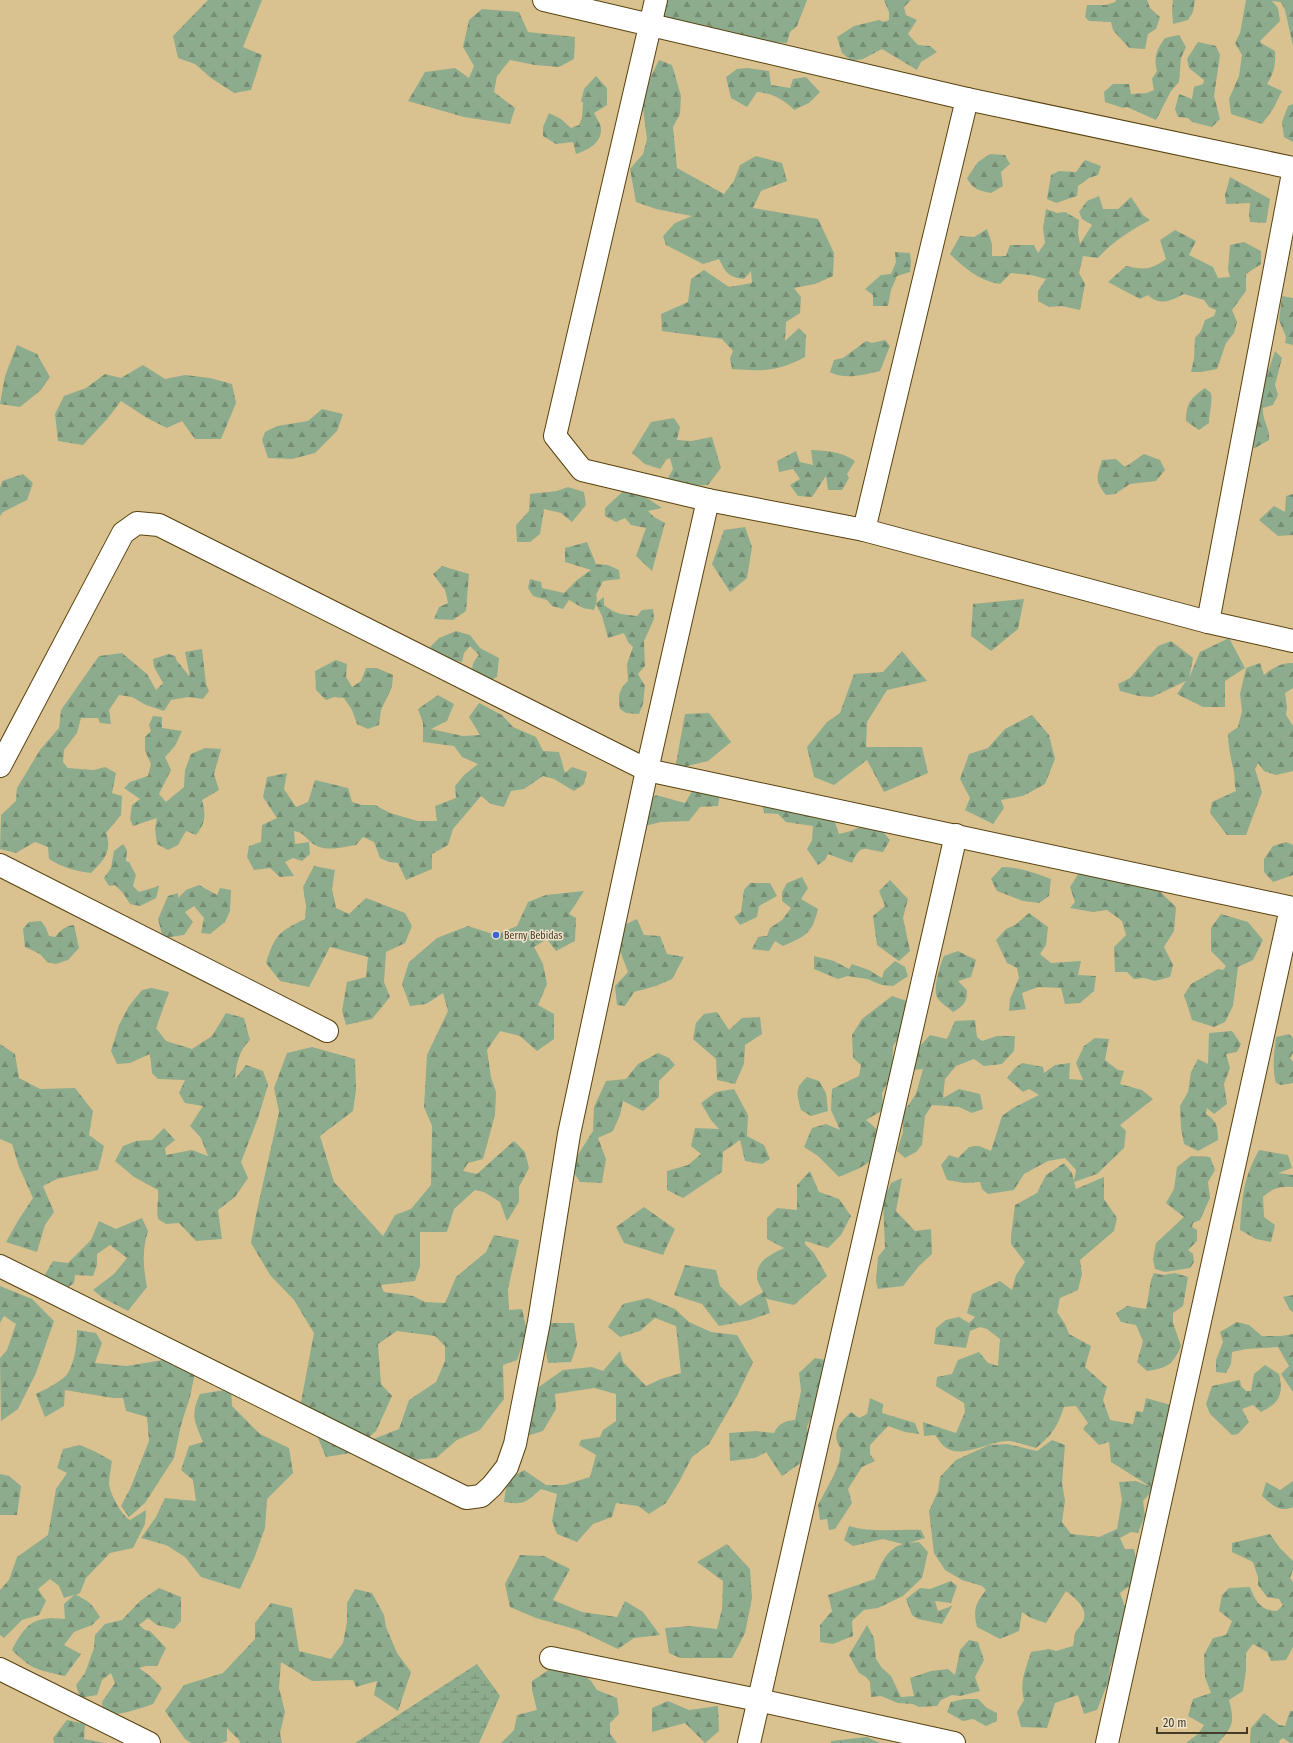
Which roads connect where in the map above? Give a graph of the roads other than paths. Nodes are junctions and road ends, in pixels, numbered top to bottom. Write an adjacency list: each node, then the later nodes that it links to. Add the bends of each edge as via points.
1 (544, 0): 3 (street)
2 (656, 0): 3 (street)
3 (650, 24): 4 (street); 7 (street, via 555,436 582,470)
4 (967, 99): 5 (street); 8 (street)
5 (1293, 168)
6 (1293, 173): 9 (street)
7 (708, 500): 8 (street); 12 (street)
8 (864, 530): 9 (street)
9 (1208, 622): 10 (street)
10 (1293, 641)
11 (0, 766): 12 (street, via 123,533 136,523 159,525)
12 (647, 770): 13 (street); 17 (street, via 569,1134 540,1322 515,1444 507,1467 481,1496 466,1498)
13 (956, 835): 15 (street); 20 (street)
14 (0, 864): 16 (street)
15 (1292, 908): 24 (street)
16 (327, 1031)
17 (0, 1266)
18 (551, 1658): 20 (street)
19 (0, 1669): 21 (street)
20 (758, 1700): 22 (street); 23 (street)
21 (149, 1743)
22 (749, 1743)
23 (954, 1743)
24 (1107, 1743)

